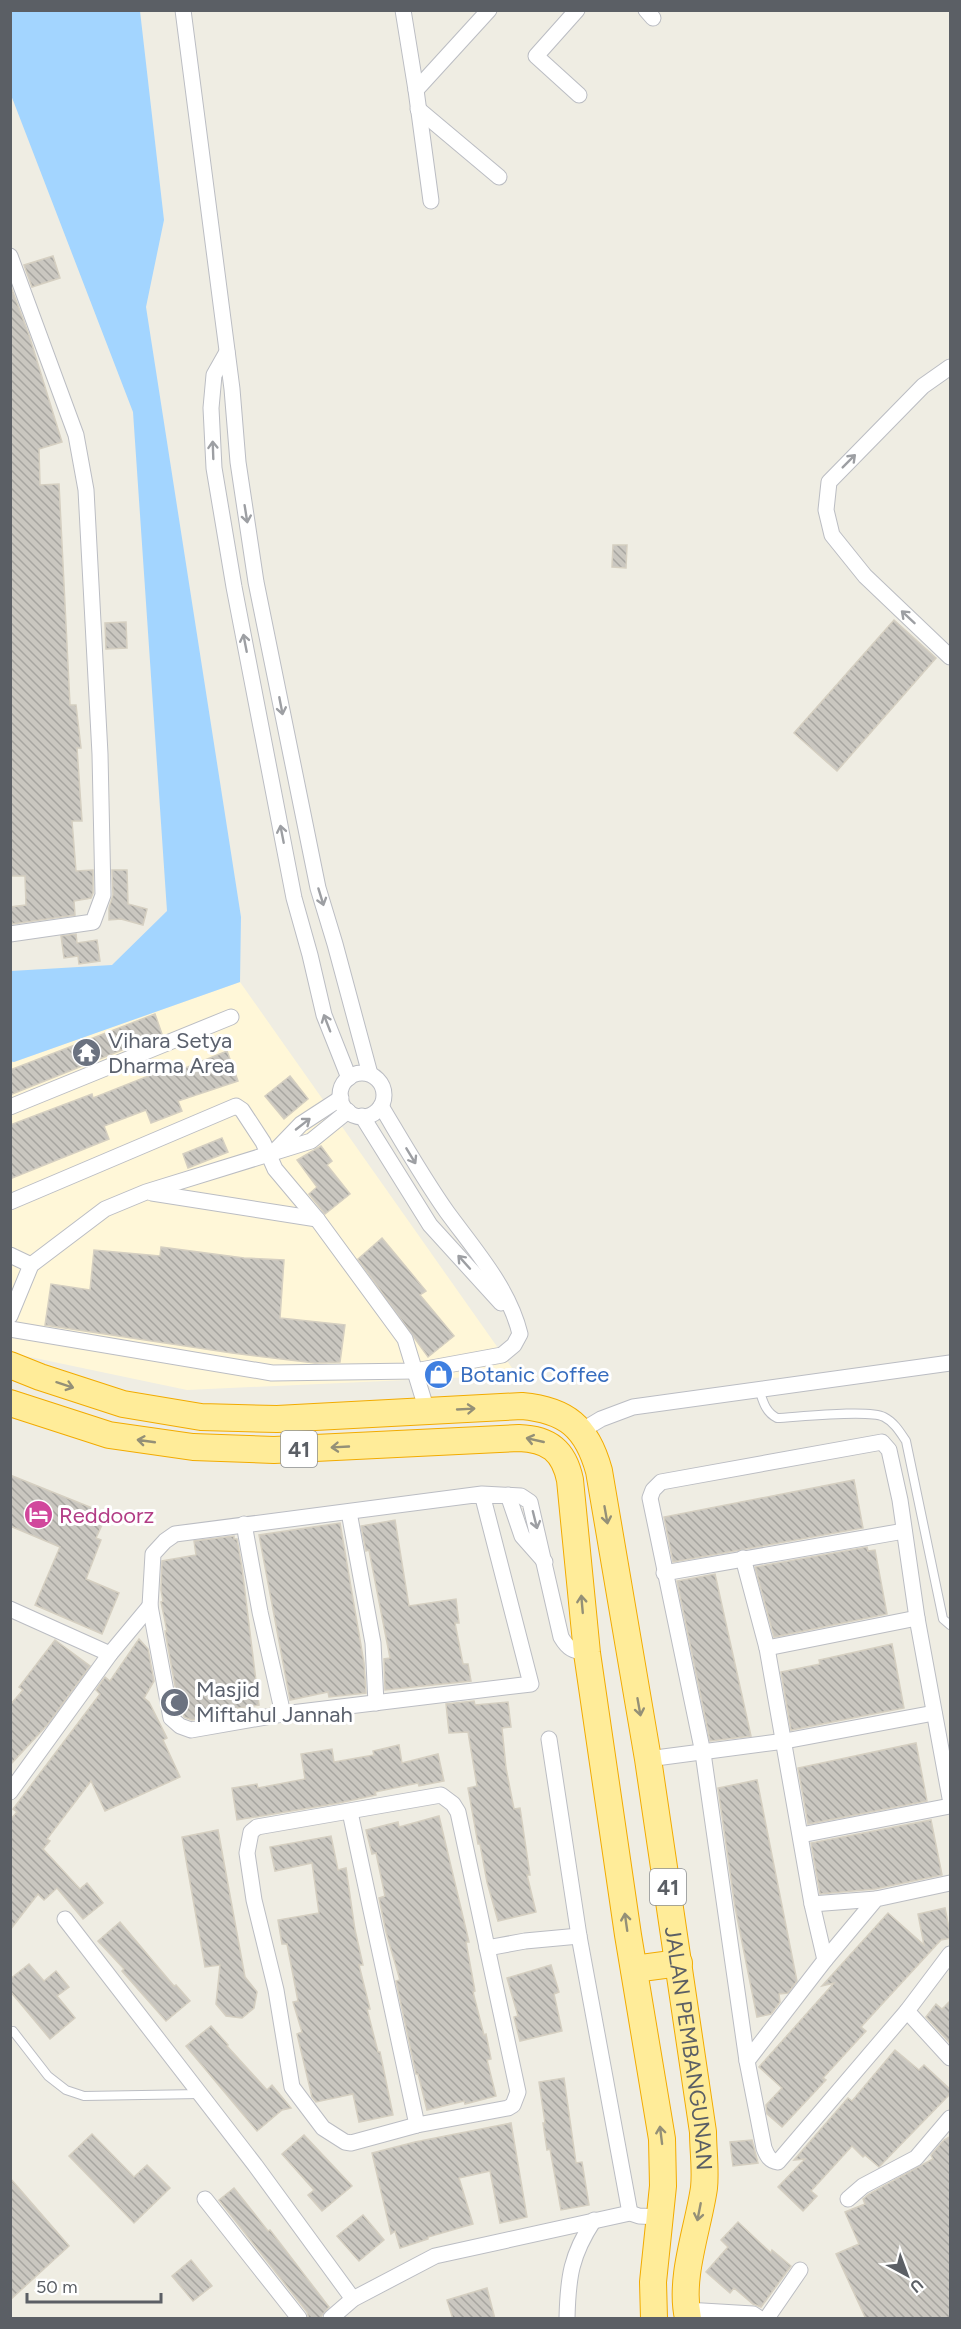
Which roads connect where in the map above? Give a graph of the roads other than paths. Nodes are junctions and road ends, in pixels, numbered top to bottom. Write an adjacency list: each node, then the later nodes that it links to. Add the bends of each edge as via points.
1 (183, 10): 11 (street)
2 (403, 10): 5 (street)
3 (489, 10): 5 (street)
4 (577, 10): 6 (street, via 536,56)
5 (416, 90): 7 (street)
6 (579, 95)
7 (418, 109): 8 (street); 9 (street)
8 (499, 177)
9 (431, 201)
10 (10, 256): 14 (street, via 76,435 86,490 103,895 93,921)
11 (226, 352): 16 (street, one-way to 16, via 259,594 318,888); 17 (street, one-way to 11, via 324,1015 294,898 234,587 214,468 211,408 214,375)
12 (951, 367): 13 (street, one-way to 12, via 865,576 832,535 826,510 829,482 923,386)
13 (951, 657)
14 (10, 934)
15 (231, 1017): 19 (street)
16 (370, 1074): 17 (street); 18 (street, via 384,1091)
17 (349, 1078): 20 (street, via 344,1084)
18 (381, 1106): 20 (street, via 369,1115); 28 (street, one-way to 28, via 447,1212 486,1263)
19 (10, 1107)
20 (350, 1109): 21 (street, via 301,1124); 28 (street, one-way to 20, via 430,1225)
21 (269, 1156): 22 (street); 23 (street, via 236,1106); 24 (street)
22 (146, 1192): 24 (street); 26 (street, via 105,1209)
23 (10, 1202)
24 (316, 1219): 32 (street, via 405,1339)
25 (10, 1255): 26 (street)
26 (31, 1265): 27 (street)
27 (10, 1316)
28 (517, 1321): 32 (street, via 520,1334 502,1355)
29 (10, 1329): 32 (street, via 272,1373)
30 (951, 1363): 33 (street)
31 (10, 1365): 36 (highway, 41, one-way to 36, via 123,1404 201,1416)
32 (415, 1371): 35 (street)
33 (759, 1389): 37 (street, via 633,1407); 48 (lane, via 765,1407 777,1418 866,1414 883,1416 894,1424 906,1441 943,1619)
34 (10, 1404): 38 (highway, 41, one-way to 34, via 193,1447 109,1435)
35 (427, 1411): 36 (highway, 41); 37 (highway, 41, one-way to 37, via 544,1408 564,1416)
36 (261, 1418): 38 (highway)
37 (581, 1431): 58 (highway, JALAN PEMBANGUNAN / 41, one-way to 58, via 595,1457)
38 (262, 1449): 49 (highway, JALAN PEMBANGUNAN / 41, one-way to 38, via 570,1480 567,1466 548,1444 534,1438)
39 (482, 1494): 40 (street); 49 (street, via 521,1496 530,1502 561,1637 573,1651); 52 (street, via 531,1684)
40 (350, 1512): 41 (street); 52 (street, via 373,1643)
41 (244, 1524): 45 (street, via 175,1534 165,1541 153,1554); 54 (street)
42 (904, 1531): 43 (street); 44 (street, via 889,1450 882,1442 661,1482 650,1498); 47 (street)
43 (744, 1558): 44 (street); 50 (street)
44 (664, 1573): 57 (street)
45 (150, 1606): 51 (street); 54 (street, via 171,1718 180,1726 191,1730)
46 (11, 1610): 51 (street)
47 (917, 1618): 50 (street); 53 (street)
48 (951, 1625)
49 (586, 1646): 73 (highway, JALAN PEMBANGUNAN / 41, one-way to 49)
50 (767, 1648): 56 (street)
51 (110, 1654): 59 (street)
52 (376, 1703): 54 (street)
53 (934, 1713): 56 (street); 60 (street)
54 (283, 1714)
55 (549, 1739): 68 (street)
56 (785, 1741): 57 (street); 63 (street)
57 (703, 1753): 58 (street); 77 (street)
58 (648, 1760): 72 (highway, JALAN PEMBANGUNAN / 41)
59 (10, 1792)
60 (951, 1798)
61 (951, 1806): 63 (street)
62 (350, 1812): 69 (street, via 441,1795 453,1804 458,1812); 80 (street); 80 (street, via 257,1827 249,1839 247,1853 254,1900 276,1990 292,2087 323,2128 345,2142)
63 (801, 1835): 66 (street)
64 (951, 1882): 65 (street)
65 (876, 1899): 66 (street); 71 (street)
66 (812, 1904): 71 (street)
67 (65, 1919): 78 (street)
68 (579, 1936): 69 (street); 83 (street)
69 (487, 1948): 80 (street, via 518,2092 516,2099 508,2108)
70 (951, 1954): 74 (street)
71 (825, 1960): 77 (street)
72 (679, 1963): 73 (highway); 88 (highway, JALAN PEMBANGUNAN / 41, one-way to 88, via 703,2132 704,2172 688,2267)
73 (634, 1969): 84 (highway, JALAN PEMBANGUNAN / 41, one-way to 73, via 662,2139)
74 (907, 2011): 76 (street); 77 (street, via 778,2162 767,2156 764,2148)
75 (13, 2031): 78 (lane, via 48,2076 66,2090 84,2096)
76 (951, 2058)
77 (747, 2061)
78 (200, 2094): 87 (street)
79 (951, 2118): 82 (street, via 912,2161 863,2186)
80 (417, 2125)
81 (205, 2199): 89 (street)
82 (848, 2199)
83 (630, 2212): 84 (street); 85 (street)
84 (660, 2217): 92 (highway, JALAN PEMBANGUNAN / 41, via 653,2282)
85 (594, 2220): 87 (street, via 435,2256); 91 (street, via 574,2256 567,2288)
86 (800, 2270): 94 (street)
87 (353, 2299): 90 (street)
88 (687, 2314): 93 (street, via 753,2314)
89 (299, 2319)
90 (331, 2319)
91 (567, 2319)
92 (654, 2319)
93 (759, 2319)
94 (766, 2319)

